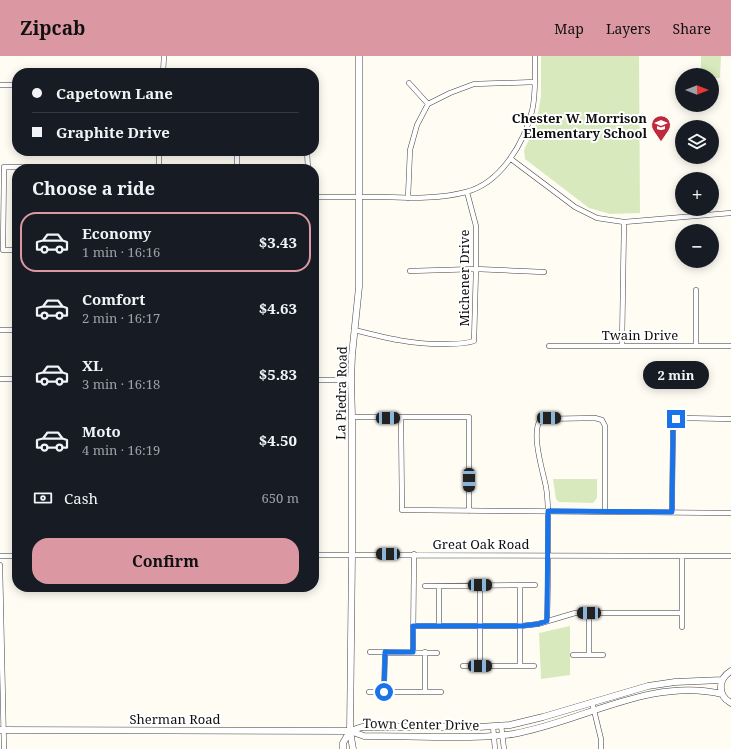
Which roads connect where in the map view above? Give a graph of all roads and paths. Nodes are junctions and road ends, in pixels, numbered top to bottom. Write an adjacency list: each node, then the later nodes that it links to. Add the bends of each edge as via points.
1 (164, 56): 4 (street)
2 (359, 56): 14 (street, La Piedra Road)
3 (535, 56): 5 (street)
4 (163, 68)
5 (534, 82): 9 (street, via 474,84); 10 (street, via 533,110 523,138)
6 (409, 83): 9 (street)
7 (0, 85): 8 (street)
8 (12, 85)
9 (428, 104): 15 (street, via 417,126 410,150)
10 (511, 159): 12 (street, via 495,176); 17 (street, via 575,207 597,218)
11 (12, 167): 18 (street, via 4,167 3,250)
12 (467, 192): 15 (street); 19 (street, Michener Drive, via 476,226)
13 (319, 197): 14 (street)
14 (360, 197): 15 (street); 25 (street, La Piedra Road, via 360,287)
15 (408, 198)
16 (731, 213): 17 (street)
17 (624, 222): 27 (street)
18 (12, 250)
19 (476, 269): 20 (street); 21 (street); 25 (street, Michener Drive, via 474,341 467,344 428,345)
20 (410, 271)
21 (544, 272)
22 (696, 290): 28 (street)
23 (0, 330): 24 (street)
24 (12, 330)
25 (354, 330): 33 (street, La Piedra Road)
26 (549, 346): 27 (street, Twain Drive)
27 (622, 346): 28 (street, Twain Drive)
28 (696, 346): 29 (street, Twain Drive)
29 (731, 346)
30 (0, 379): 31 (street)
31 (12, 379)
32 (319, 380): 33 (street)
33 (351, 380): 34 (street, La Piedra Road)
34 (352, 417): 35 (street); 42 (street, La Piedra Road)
35 (401, 418): 37 (street, via 402,510); 37 (street, via 469,418)
36 (731, 419): 40 (street, via 676,419 673,427)
37 (470, 511): 38 (street)
38 (548, 511): 39 (street); 39 (street, via 546,488 539,460 537,425 541,419 594,418 602,420 605,426); 45 (street)
39 (605, 512): 40 (street)
40 (672, 512): 41 (street)
41 (731, 513)
42 (352, 554): 43 (street, Great Oak Road); 44 (street, Great Oak Road); 89 (street, La Piedra Road)
43 (414, 554): 45 (street, Great Oak Road); 59 (street)
44 (319, 555)
45 (548, 555): 48 (street, Great Oak Road); 58 (street)
46 (0, 556): 47 (street)
47 (12, 556)
48 (682, 556): 49 (street, Great Oak Road); 57 (street)
49 (731, 556)
50 (0, 565): 88 (street)
51 (480, 585): 52 (street); 55 (street); 61 (street)
52 (520, 585): 53 (street); 62 (street)
53 (535, 585)
54 (425, 586): 55 (street)
55 (439, 586): 60 (street)
56 (589, 613): 57 (street); 58 (street, via 575,613); 70 (street)
57 (682, 613): 63 (street)
58 (547, 621): 62 (street)
59 (413, 626): 60 (street); 66 (street)
60 (440, 626): 61 (street)
61 (479, 626): 62 (street); 73 (street)
62 (521, 626): 74 (street)
63 (682, 627)
64 (370, 652): 65 (street)
65 (385, 652): 66 (street); 79 (street)
66 (413, 652): 67 (street)
67 (425, 652): 68 (street); 80 (street)
68 (438, 652)
69 (573, 655): 70 (street)
70 (588, 655): 71 (street)
71 (603, 655)
72 (463, 666): 73 (street)
73 (480, 666): 74 (street)
74 (520, 666): 75 (street)
75 (534, 666)
76 (731, 670): 77 (street)
77 (722, 680): 82 (street); 83 (street, Town Center Drive, via 648,686)
78 (369, 692): 79 (street)
79 (384, 692): 80 (street)
80 (425, 692): 81 (street)
81 (441, 692)
82 (722, 694): 84 (street); 85 (street, Town Center Drive, via 706,690 654,694)
83 (592, 702): 85 (street); 86 (street, Town Center Drive, via 544,717)
84 (731, 703)
85 (594, 711): 90 (street, Town Center Drive, via 543,728); 97 (street)
86 (501, 725): 87 (street, Town Center Drive); 90 (street)
87 (493, 726): 89 (street, Town Center Drive, via 362,727); 91 (street)
88 (2, 730): 89 (street, Sherman Road); 92 (street)
89 (350, 731): 91 (street, Town Center Drive, via 364,736); 93 (street, La Piedra Road, via 343,743); 94 (street, La Piedra Road)
90 (502, 735): 91 (street, Town Center Drive); 96 (street)
91 (494, 736): 95 (street)
92 (4, 749)
93 (343, 749)
94 (353, 749)
95 (495, 749)
96 (504, 749)
97 (601, 749)

